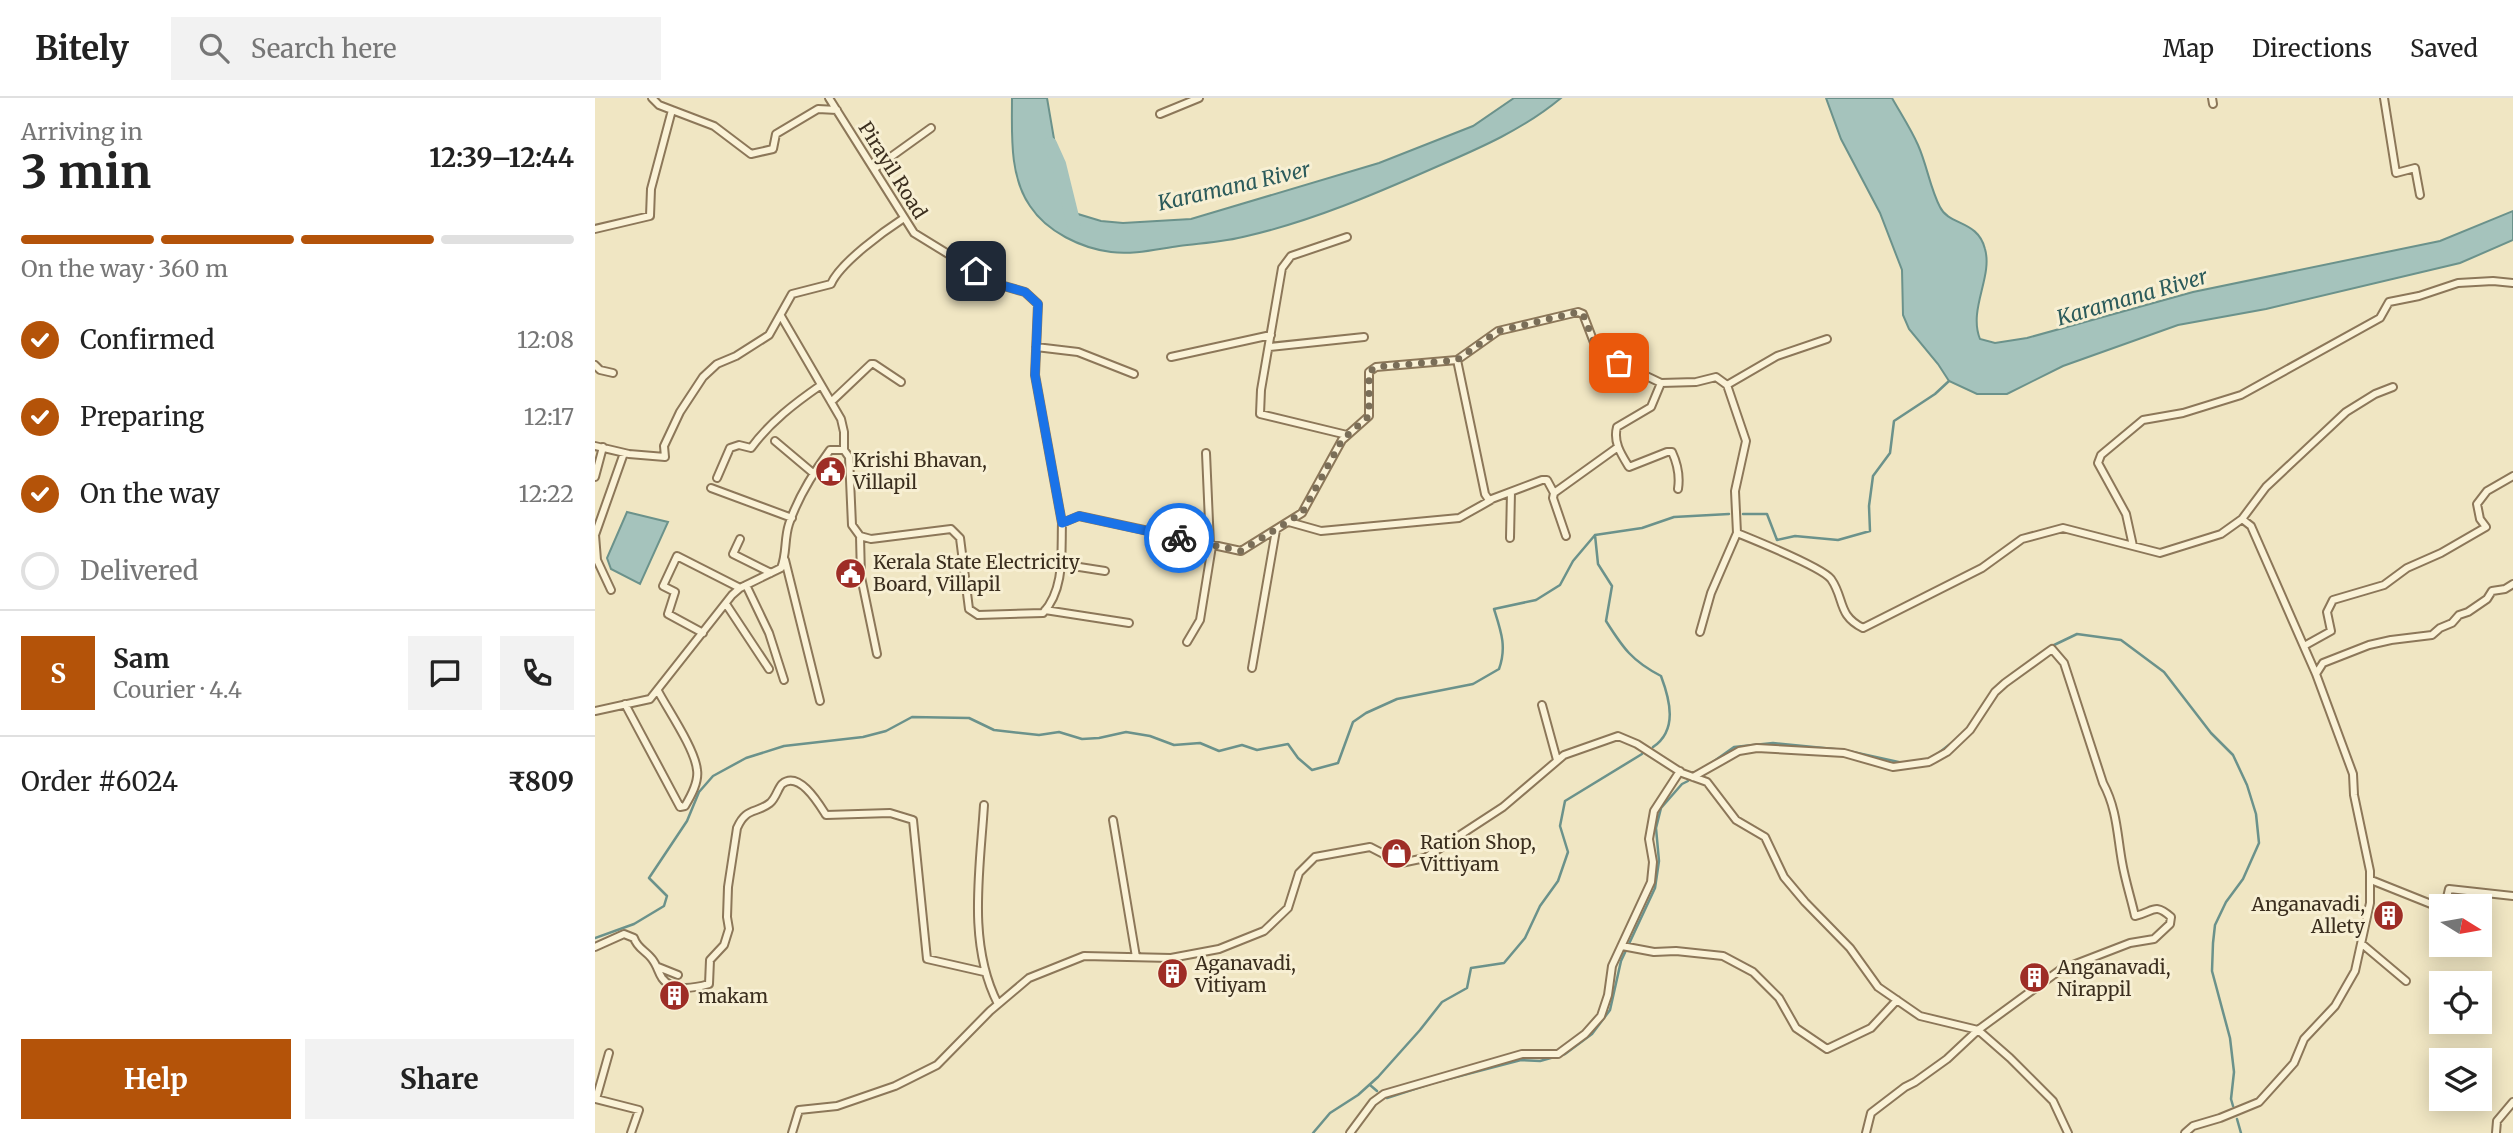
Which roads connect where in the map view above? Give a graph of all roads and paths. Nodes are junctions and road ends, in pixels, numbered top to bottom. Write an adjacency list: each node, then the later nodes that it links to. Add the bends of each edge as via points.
1 (652, 98): 5 (street)
2 (829, 98): 6 (street, Pirayil Road)
3 (1199, 98): 7 (street)
4 (2384, 98): 12 (street, via 2396,173 2414,168)
5 (672, 110): 9 (street, via 714,126); 14 (street, via 651,189 650,216)
6 (837, 110): 9 (street, via 818,109 776,134 773,149); 11 (street, Pirayil Road)
7 (1160, 114)
8 (931, 128): 11 (street)
9 (751, 153): 10 (street)
10 (761, 158)
11 (874, 169): 13 (street, Pirayil Road)
12 (2420, 195)
13 (904, 218): 17 (street, via 837,271 831,284 792,294); 21 (street, Pirayil Road, via 914,233 997,284 1025,292 1038,304)
14 (595, 229)
15 (1347, 237): 18 (street, via 1291,256 1282,268)
16 (2513, 283): 61 (street, via 2458,283 2389,302 2380,318 2241,395 2143,420 2101,455 2098,463 2126,514)
17 (781, 316): 30 (street); 39 (street, via 769,335 703,377 680,412 664,446 665,457)
18 (1271, 335): 22 (street); 23 (street)
19 (1364, 337): 22 (street)
20 (1828, 339): 31 (street, via 1777,356)
21 (1036, 347): 27 (street, via 1078,352); 53 (street, Pirayil Road, via 1035,375)
22 (1269, 347): 34 (street, via 1260,414)
23 (1171, 356)
24 (1457, 360): 29 (street, via 1498,331 1578,312 1583,314 1598,353); 34 (street, via 1376,367 1369,372 1369,416); 49 (street, via 1485,494)
25 (595, 365): 26 (street)
26 (613, 373)
27 (1134, 374)
28 (901, 382): 33 (street, via 874,363)
29 (1661, 383): 31 (street, via 1716,376); 37 (street, via 1651,407 1617,427)
30 (821, 385): 33 (street); 44 (street, via 789,409 751,448 730,448)
31 (1727, 385): 55 (street, via 1746,441 1735,491)
32 (2393, 387): 51 (street, via 2346,412 2266,487)
33 (831, 402): 38 (street, via 841,419)
34 (1347, 435): 52 (street, via 1302,513)
35 (775, 441): 41 (street)
36 (599, 446): 39 (street); 43 (street)
37 (1618, 447): 46 (street, via 1629,467 1672,452); 48 (street)
38 (844, 450): 41 (street, via 830,450); 56 (street, via 849,457 852,525)
39 (624, 453): 68 (street, via 595,535 597,560)
40 (1206, 453): 60 (street)
41 (813, 473): 50 (street)
42 (2513, 476): 75 (street, via 2487,491 2477,504 2486,527 2383,585 2333,600 2327,612 2331,632)
43 (595, 477)
44 (717, 478)
45 (711, 488): 50 (street)
46 (1678, 489)
47 (1510, 492): 48 (street, via 1546,480); 49 (street); 58 (street)
48 (1554, 493): 57 (street)
49 (1492, 499): 52 (street, via 1458,518 1321,531)
50 (792, 518): 62 (street)
51 (2242, 519): 61 (street, via 2221,534 2160,553); 75 (street, via 2251,526)
52 (1289, 522): 54 (street)
53 (1062, 523): 60 (street, via 1079,516); 63 (street, Pirayil Road)
54 (1276, 530): 60 (street, via 1241,551); 77 (street)
55 (1737, 533): 61 (street, via 1830,577 1849,621 1863,628 1982,568 2022,539 2063,528); 72 (street)
56 (860, 536): 70 (street, via 951,529 960,538 969,610 978,615); 76 (street, via 861,577)
57 (1566, 536)
58 (1510, 538)
59 (740, 539): 65 (street, via 733,554)
60 (1211, 545): 74 (street, via 1200,620)
61 (2133, 546)
62 (785, 558): 65 (street, via 781,568); 82 (street)
63 (1060, 564): 64 (street); 70 (street, Pirayil Road, via 1060,578)
64 (1105, 571)
65 (771, 573): 67 (street)
66 (2513, 584): 79 (street, via 2492,591 2432,635 2369,645 2323,663)
67 (743, 587): 69 (street); 73 (street, via 677,556 663,586 675,592 668,614); 80 (street, via 769,633)
68 (611, 590)
69 (726, 604): 73 (street); 78 (street)
70 (1045, 610): 71 (street)
71 (1129, 624)
72 (1700, 632)
73 (703, 633): 81 (street)
74 (1187, 642)
75 (2304, 646): 79 (street)
76 (877, 654)
77 (1252, 668)
78 (769, 669)
79 (2316, 674): 91 (street, via 2353,774)
80 (784, 680)
81 (658, 691): 83 (street, via 650,699); 83 (street, via 698,771 685,806 680,807)
82 (820, 701)
83 (625, 704): 85 (street)
84 (1542, 705): 86 (street)
85 (595, 711)
86 (1557, 761): 87 (street, via 1618,736); 98 (street, via 1503,807 1425,858 1401,863 1370,848 1315,857 1299,873 1288,908 1264,931 1219,949 1171,958)
87 (1680, 771): 88 (street); 96 (street, via 1654,811 1649,839 1651,881)
88 (1693, 776): 103 (street, via 1707,782 1736,820 1765,837 1784,877 1850,948 1878,987); 105 (street, via 1739,751 1758,748 1844,752 1893,766 1929,762 1970,730 1995,692 2052,649 2064,663 2111,799 2135,916 2161,908 2171,917 2170,924 2154,939 2130,943 2060,970)
89 (984, 805): 100 (street, via 979,875)
90 (1113, 820): 98 (street)
91 (2371, 880): 94 (street); 95 (street)
92 (2447, 894): 93 (street, via 2449,889)
93 (2513, 896)
94 (2429, 902)
95 (2361, 944): 102 (street); 113 (street, via 2343,995 2304,1039 2294,1063 2271,1090 2245,1109 2193,1126)
96 (1622, 946): 103 (street, via 1723,956 1752,972 1779,998 1796,1028 1827,1049 1871,1028); 110 (street, via 1612,966 1601,1016 1558,1054 1522,1054 1384,1094)
97 (595, 947): 99 (street, via 624,934 634,938)
98 (1136, 957): 104 (street, via 1084,956 1029,978)
99 (658, 967): 100 (street, via 670,985 692,988 709,984 709,960 724,944 729,929 728,887 737,828 747,813 771,802 781,785 792,780 814,796 826,815 890,813 913,820 927,959); 101 (street)
100 (983, 969): 104 (street)
101 (678, 975)
102 (2406, 981)
103 (1898, 1000): 105 (street, via 1920,1016)
104 (998, 1004): 109 (street, via 937,1065 837,1106 799,1110)
105 (1977, 1030): 111 (street, via 1947,1059 1871,1113); 112 (street, via 2053,1101)
106 (609, 1053): 108 (street, via 596,1099 639,1110)
107 (2513, 1102): 114 (street, via 2497,1121)
108 (631, 1133)
109 (792, 1133)
110 (1350, 1133)
111 (1866, 1133)
112 (2068, 1133)
113 (2185, 1133)
114 (2496, 1133)

